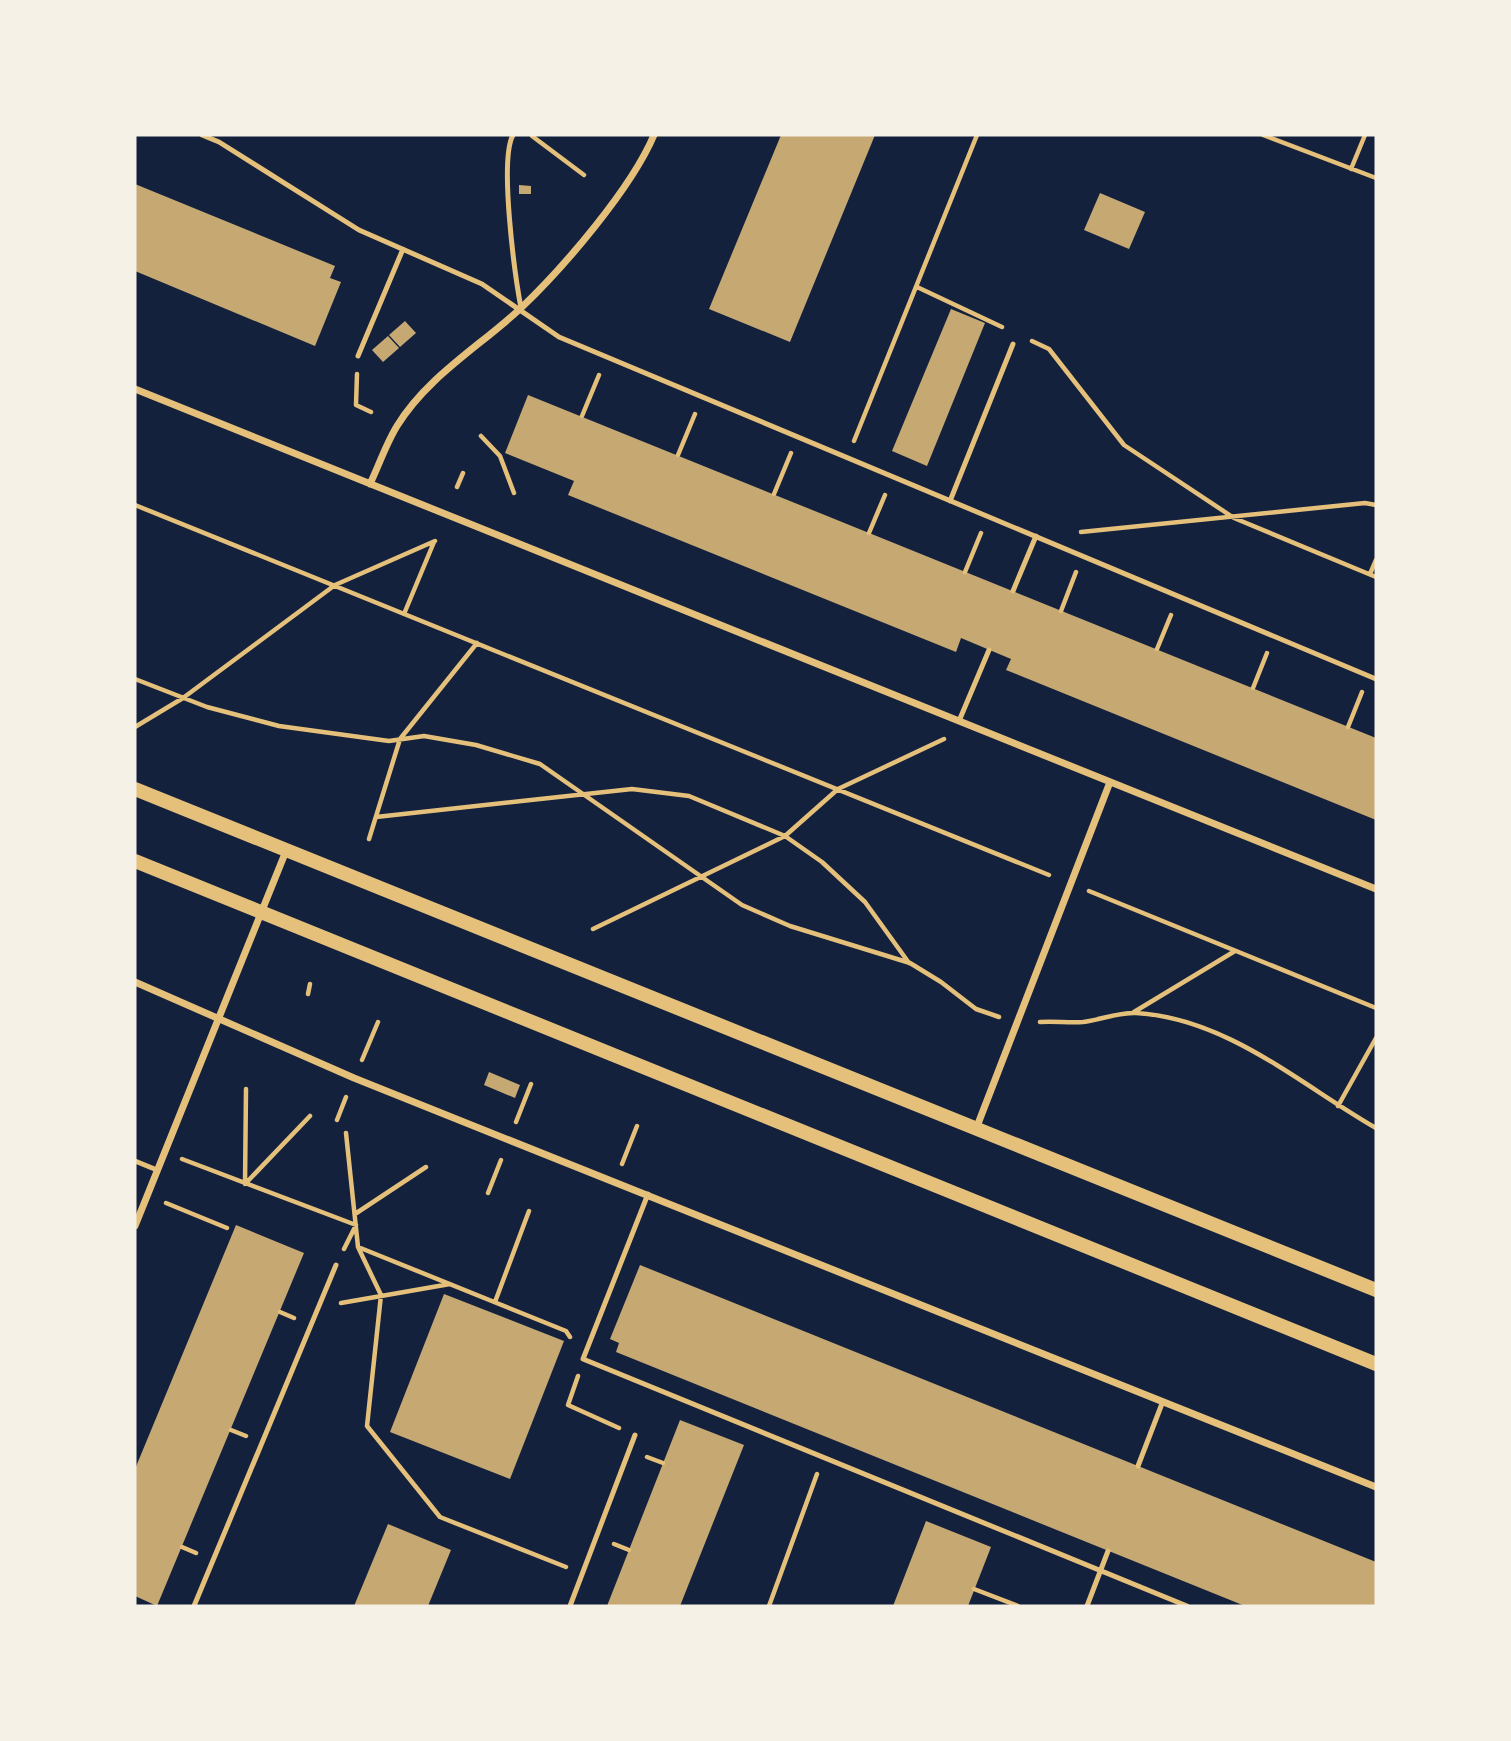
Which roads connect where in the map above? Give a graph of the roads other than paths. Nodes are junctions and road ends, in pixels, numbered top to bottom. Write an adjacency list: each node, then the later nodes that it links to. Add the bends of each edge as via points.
1 (202, 135): 4 (lane, via 359,230)
2 (654, 135): 5 (street, via 597,225)
3 (509, 136): 5 (lane, via 511,257)
4 (403, 249): 5 (lane, via 482,284); 7 (lane)
5 (521, 308): 9 (street, via 424,392 397,426); 10 (lane, via 559,337)
6 (1013, 344): 10 (lane)
7 (358, 356)
8 (135, 389): 9 (street)
9 (370, 484): 15 (street)
10 (950, 501): 11 (lane)
11 (1036, 536): 12 (lane); 14 (lane)
12 (1013, 591)
13 (989, 650): 15 (lane)
14 (1376, 679)
15 (959, 721): 16 (street)
16 (1110, 782): 20 (street); 24 (street)
17 (135, 789): 18 (main road)
18 (286, 851): 21 (street); 24 (main road)
19 (135, 861): 21 (main road)
20 (1376, 889)
21 (261, 912): 23 (street); 31 (main road)
22 (135, 982): 23 (street)
23 (218, 1021): 26 (street); 27 (street)
24 (976, 1129): 30 (main road)
25 (135, 1161): 26 (lane)
26 (157, 1170): 28 (street)
27 (648, 1194): 32 (street); 37 (lane, via 583,1359)
28 (135, 1226)
29 (336, 1265): 38 (lane)
30 (1376, 1290)
31 (1376, 1364)
32 (1163, 1401): 34 (lane); 35 (street)
33 (635, 1435): 39 (lane)
34 (1138, 1466)
35 (1376, 1487)
36 (1108, 1551): 37 (lane)
37 (1101, 1572): 40 (lane); 41 (lane)
38 (194, 1606)
39 (570, 1606)
40 (1087, 1606)
41 (1187, 1606)

